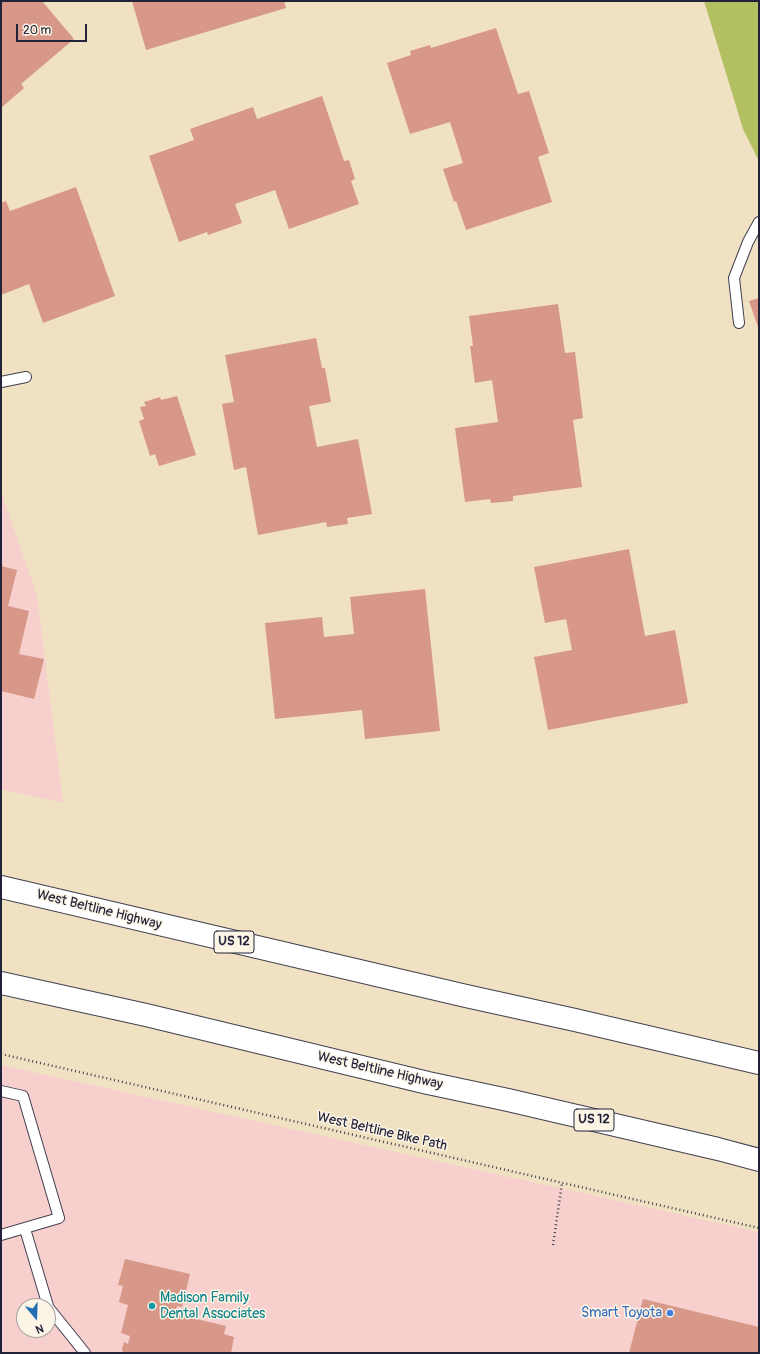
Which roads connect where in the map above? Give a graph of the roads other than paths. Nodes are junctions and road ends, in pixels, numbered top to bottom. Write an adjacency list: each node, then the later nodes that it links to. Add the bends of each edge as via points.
1 (759, 222): 2 (lane, via 734,278)
2 (740, 323)
3 (26, 377): 4 (lane)
4 (1, 382)
5 (1, 887): 7 (highway, West Beltline Highway / US 12)
6 (1, 983): 9 (highway, West Beltline Highway / US 12)
7 (759, 1063)
8 (1, 1091): 10 (lane, via 23,1096 59,1218)
9 (759, 1160)
10 (25, 1229): 11 (lane); 12 (lane)
11 (1, 1236)
12 (46, 1298)
13 (56, 1316): 14 (lane)
14 (85, 1353)

